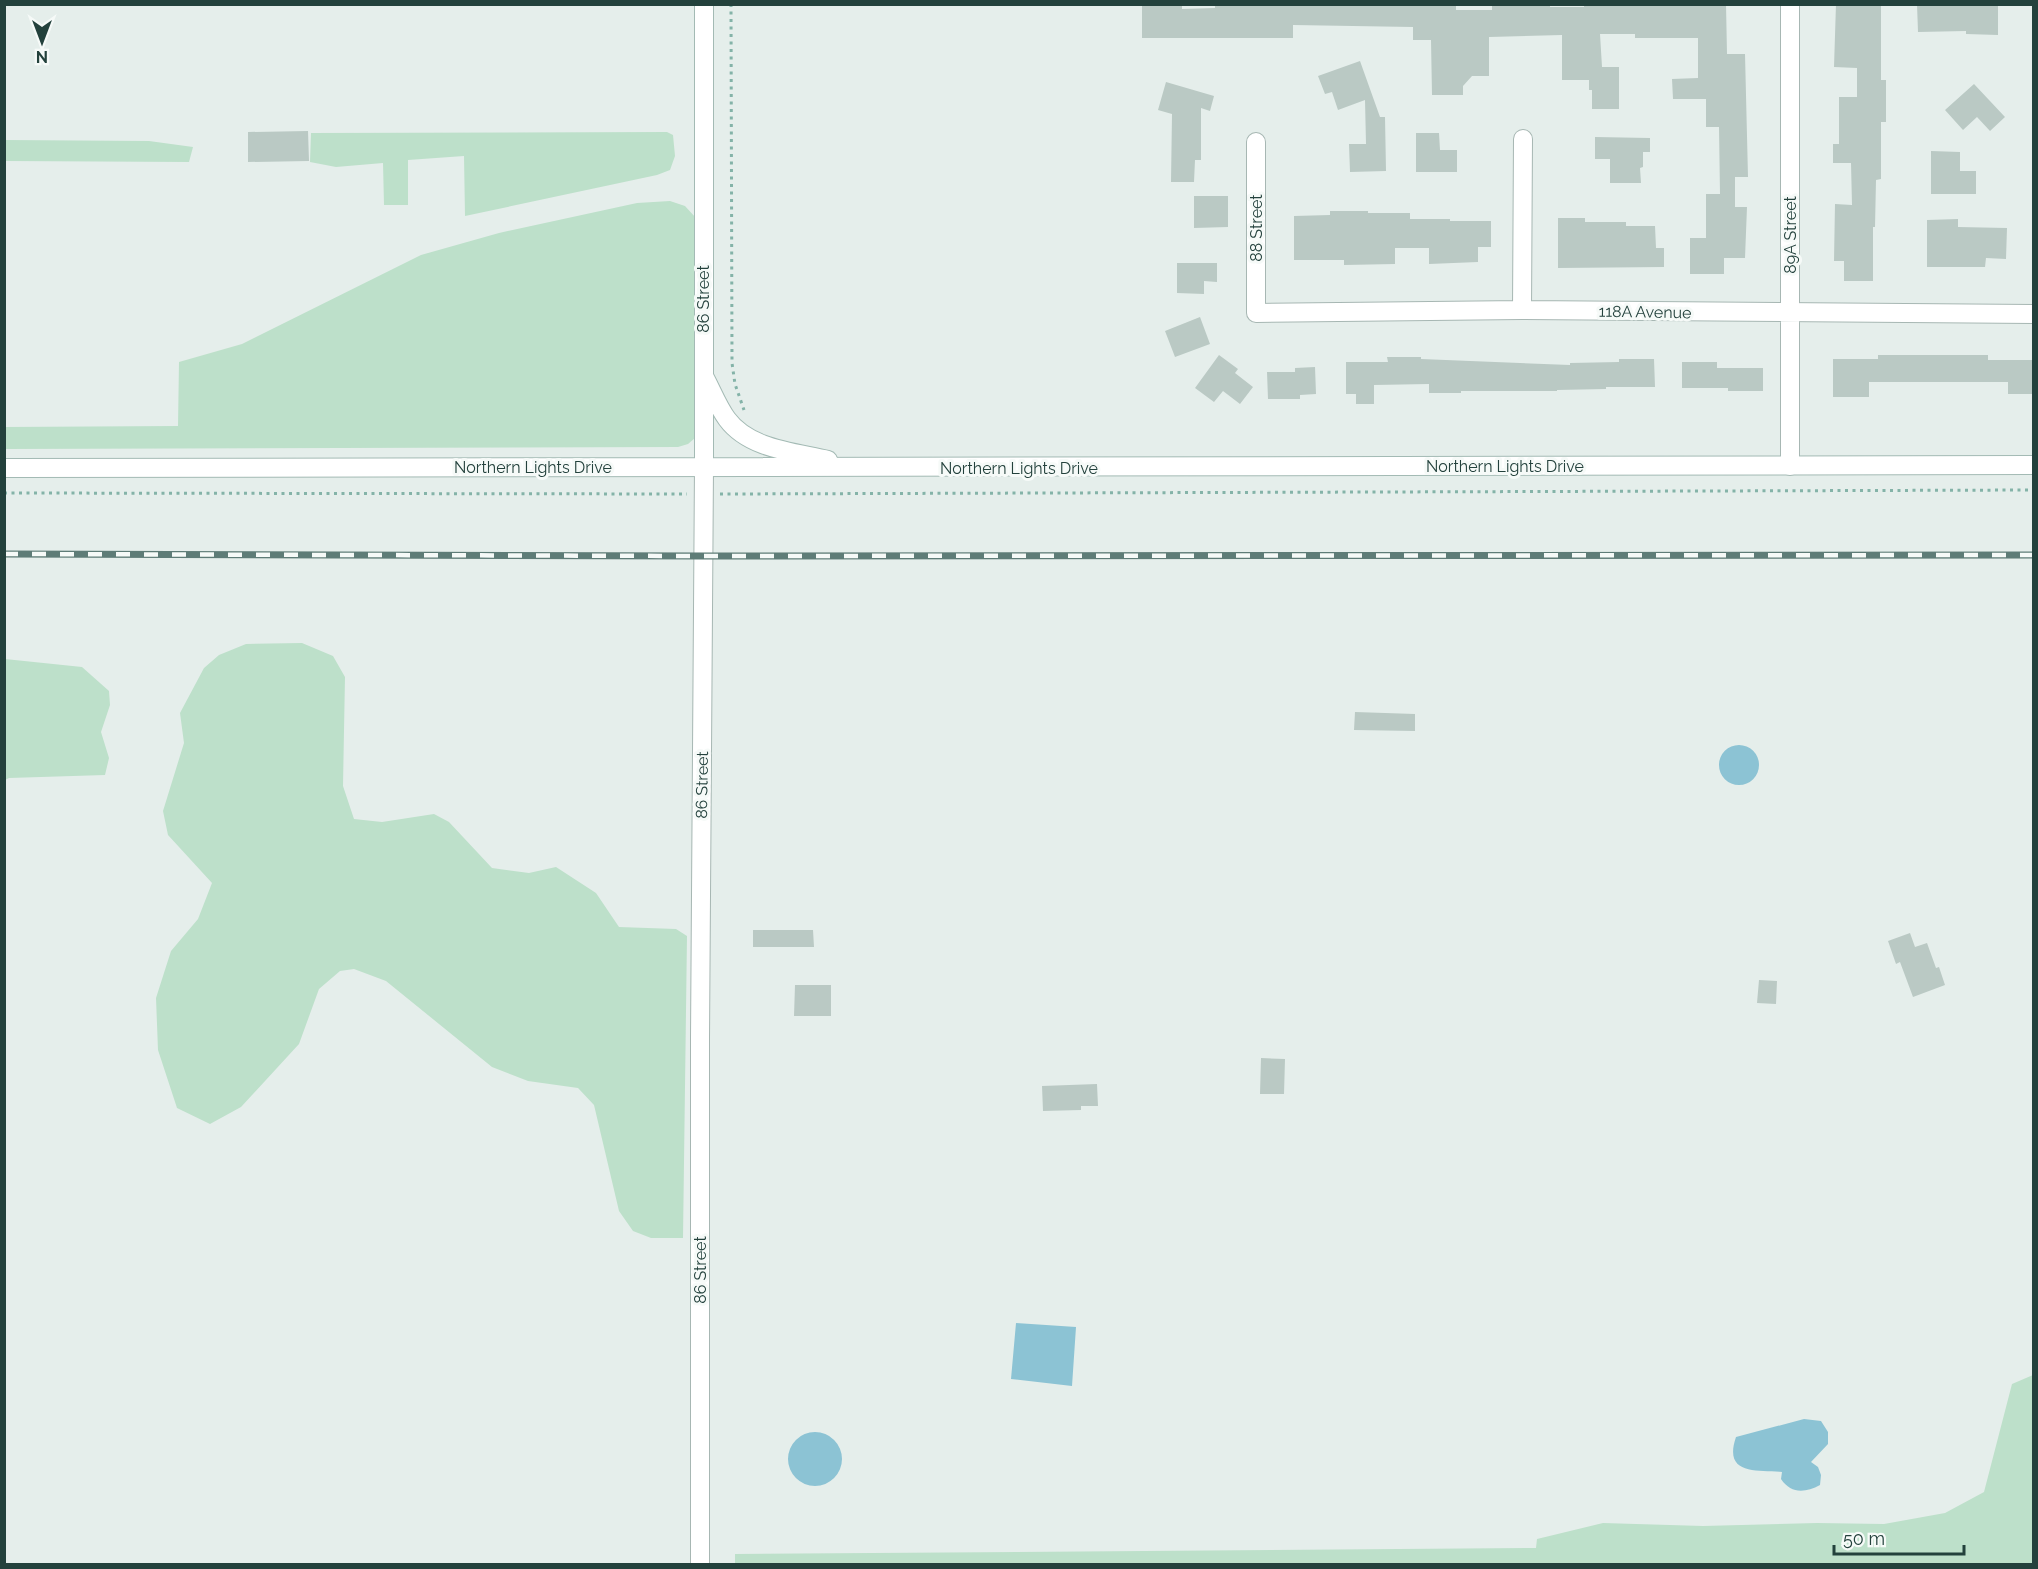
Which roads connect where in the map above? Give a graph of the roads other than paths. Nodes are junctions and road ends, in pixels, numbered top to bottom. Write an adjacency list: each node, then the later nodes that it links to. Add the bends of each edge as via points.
1 (704, 4): 9 (street, 86 Street)
2 (1790, 4): 7 (street, 89A Street)
3 (1523, 139): 5 (street)
4 (1256, 142): 6 (street, 88 Street)
5 (1522, 310): 6 (street, 118A Avenue); 7 (street, 118A Avenue)
6 (1256, 313)
7 (1790, 314): 8 (street, 118A Avenue); 11 (street, 89A Street)
8 (2034, 314)
9 (703, 374): 12 (street, 86 Street); 14 (street, via 726,418 750,438 762,445)
10 (2034, 465): 11 (street, Northern Lights Drive)
11 (1790, 466): 14 (street, Northern Lights Drive)
12 (704, 467): 13 (street, Northern Lights Drive); 14 (street, Northern Lights Drive); 15 (street, 86 Street)
13 (4, 468)
14 (859, 468)
15 (700, 1564)

